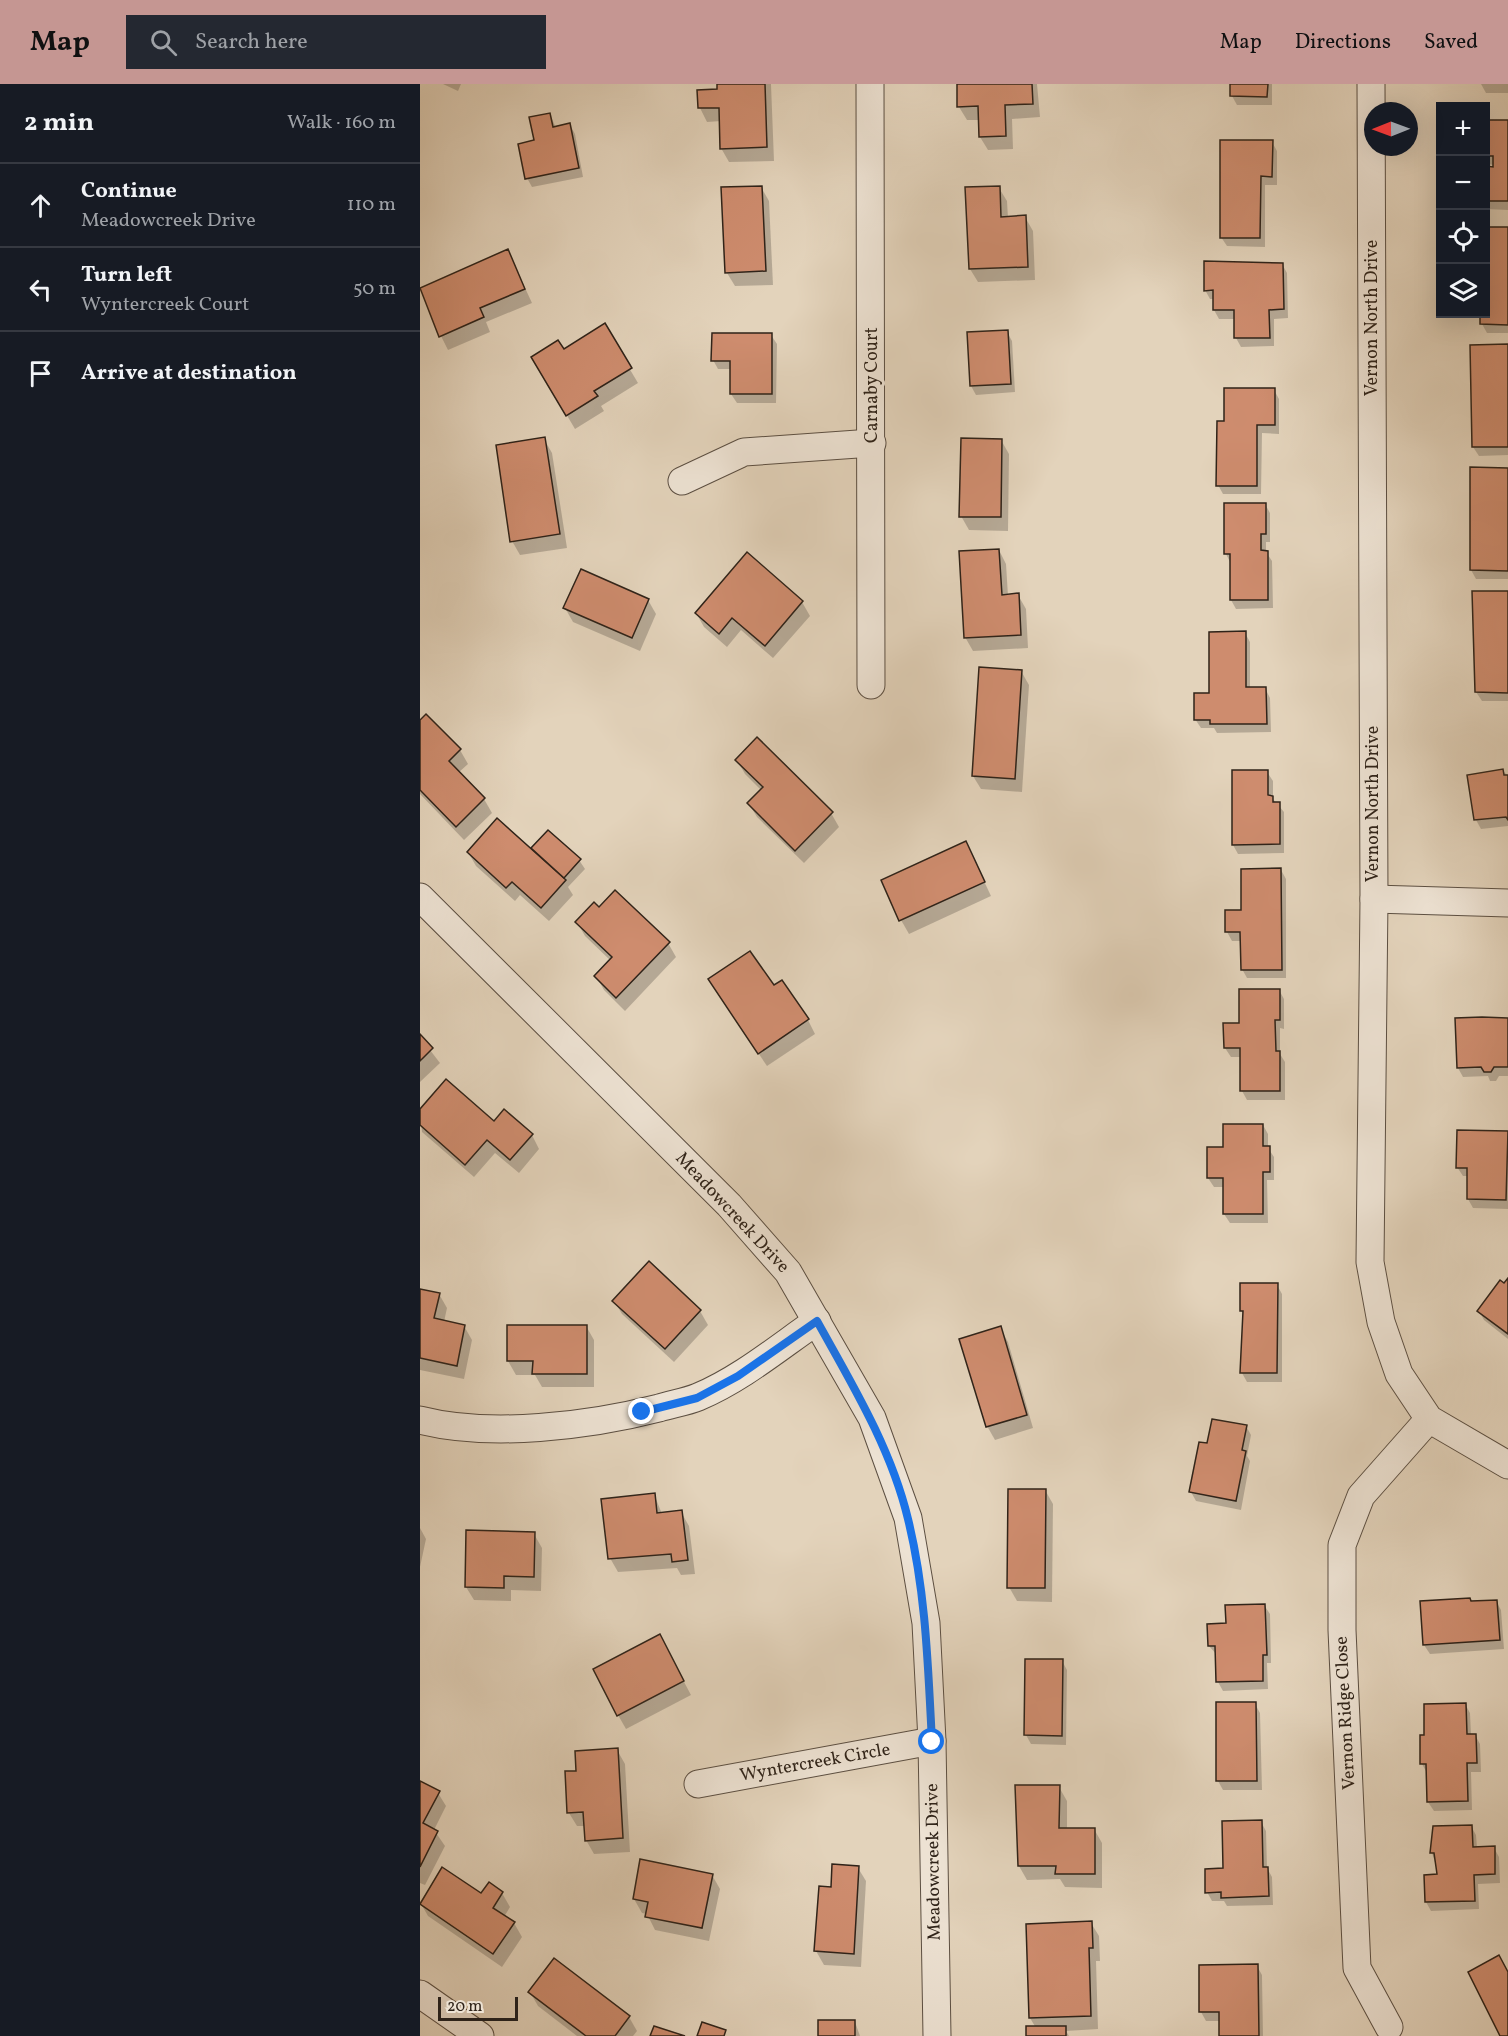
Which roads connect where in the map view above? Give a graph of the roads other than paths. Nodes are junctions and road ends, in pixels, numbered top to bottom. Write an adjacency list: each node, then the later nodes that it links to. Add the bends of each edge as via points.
1 (870, 84): 3 (street, Carnaby Court)
2 (1371, 84): 7 (street, Vernon North Drive)
3 (872, 443): 4 (street, via 744,452); 5 (street, Carnaby Court)
4 (682, 481)
5 (871, 686)
6 (420, 897): 9 (street, Meadowcreek Drive, via 729,1205 788,1272)
7 (1374, 899): 8 (street); 10 (street, Vernon North Drive, via 1370,1262 1381,1322 1399,1374)
8 (1508, 903)
9 (817, 1321): 11 (street, via 738,1376 697,1398 642,1412 504,1430); 13 (street, Meadowcreek Drive, via 872,1418 908,1518 926,1623)
10 (1429, 1419): 12 (street, Vernon North Drive); 16 (street, Vernon Ridge Close, via 1361,1496 1342,1545 1342,1630 1357,1968)
11 (420, 1420)
12 (1508, 1466)
13 (932, 1742): 14 (street, Wyntercreek Circle); 18 (street, Meadowcreek Drive)
14 (698, 1784)
15 (420, 1994): 17 (street)
16 (1389, 2027)
17 (480, 2036)
18 (937, 2036)

